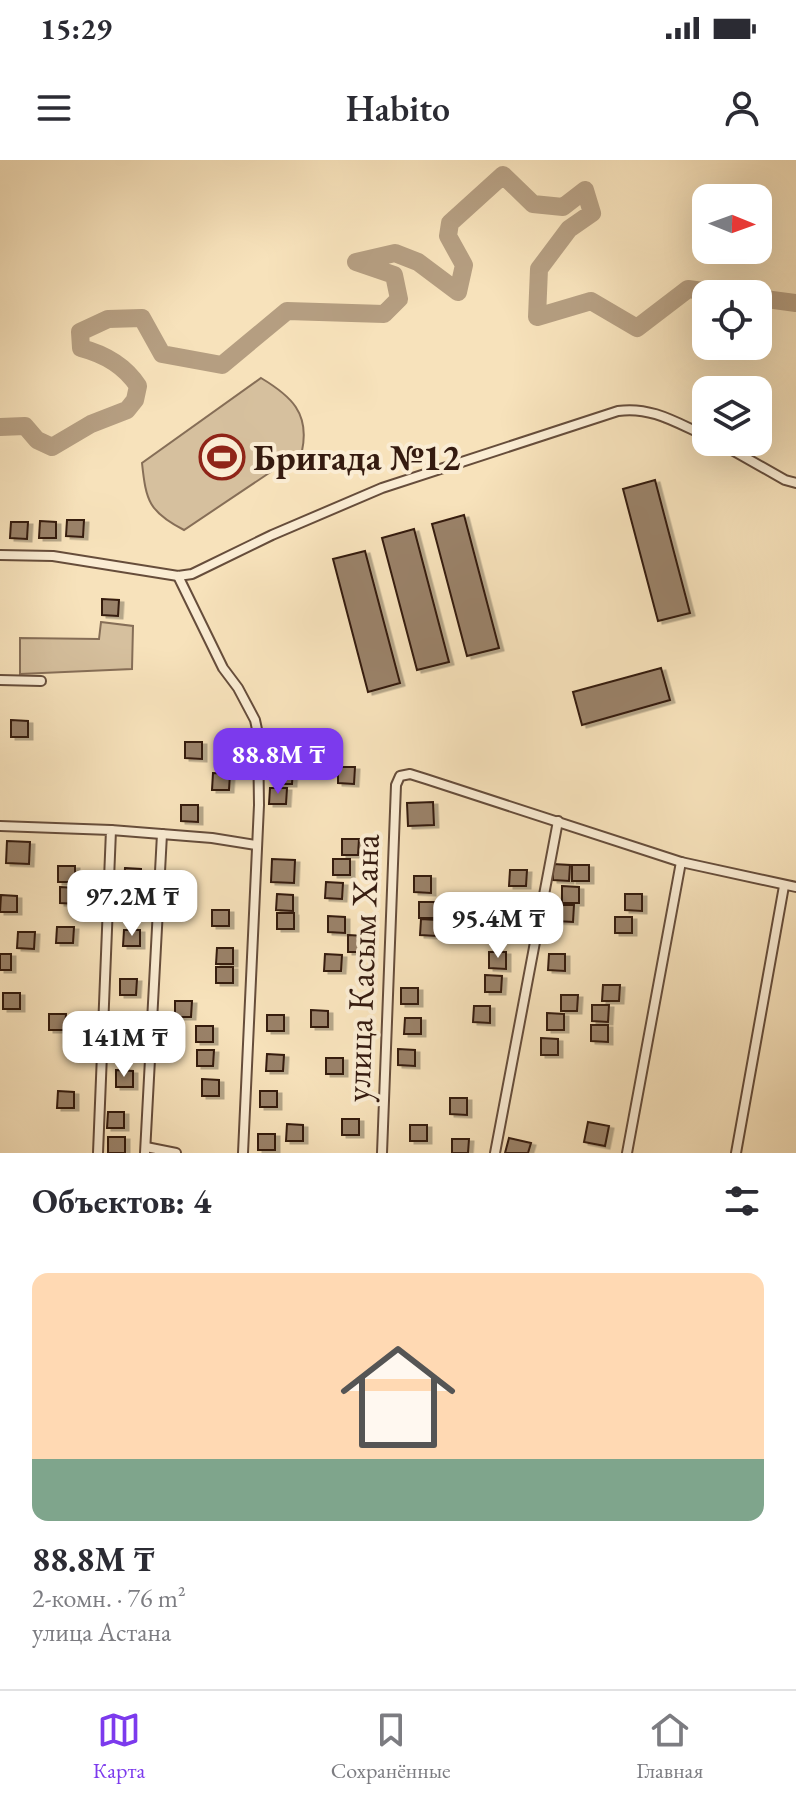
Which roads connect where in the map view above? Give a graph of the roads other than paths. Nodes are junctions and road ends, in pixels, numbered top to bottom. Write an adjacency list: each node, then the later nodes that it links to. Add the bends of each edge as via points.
1 (692, 430): 5 (street, via 649,410 618,411 382,488)
2 (743, 456): 3 (street)
3 (796, 483)
4 (0, 555): 5 (street, via 53,556)
5 (178, 576): 12 (street, via 255,720)
6 (0, 680): 7 (street)
7 (41, 681)
8 (558, 821): 13 (street); 20 (street, улица Касым Хана, via 410,774 400,776); 21 (street)
9 (0, 826): 10 (street)
10 (111, 830): 11 (street); 17 (street)
11 (162, 834): 12 (street); 16 (street)
12 (256, 845): 19 (street)
13 (681, 862): 14 (street); 22 (street)
14 (784, 886): 15 (street); 23 (street)
15 (796, 887)
16 (146, 1150): 18 (street)
17 (98, 1153)
18 (176, 1153)
19 (243, 1153)
20 (382, 1153)
21 (495, 1153)
22 (627, 1153)
23 (736, 1153)

